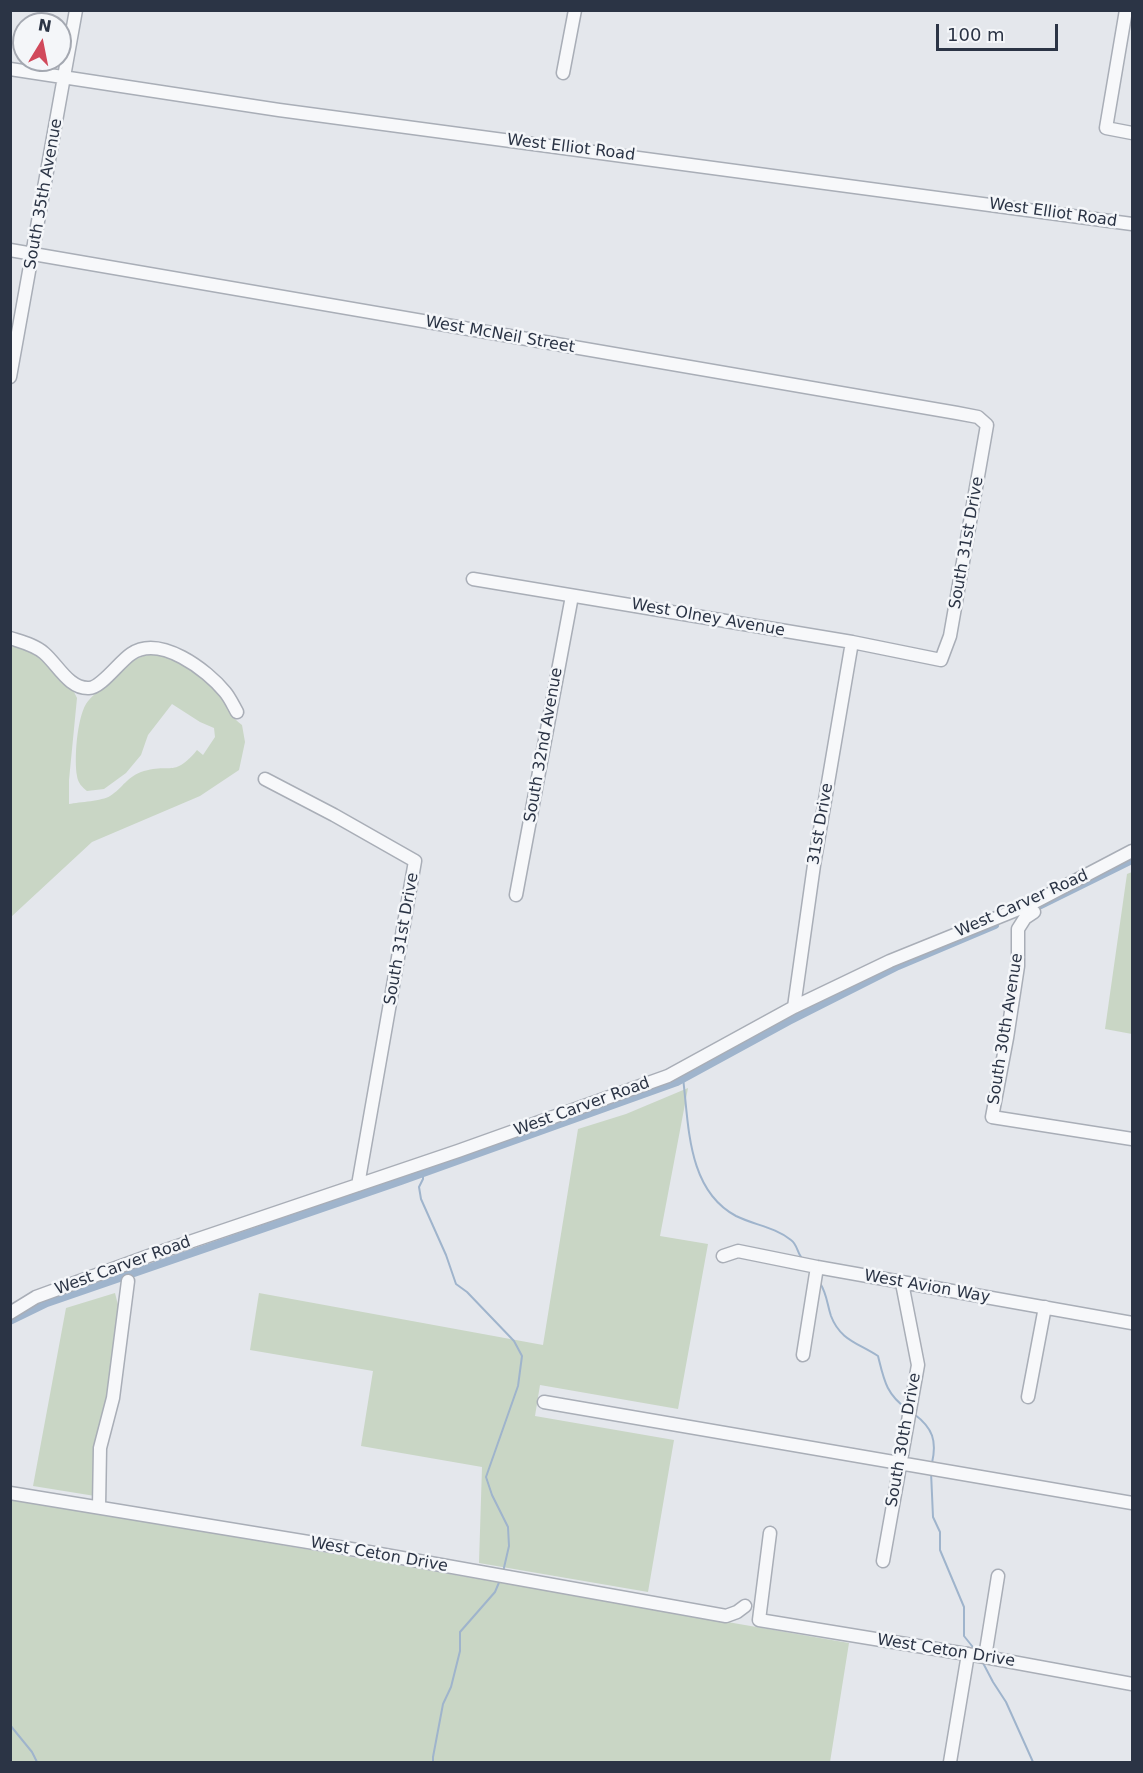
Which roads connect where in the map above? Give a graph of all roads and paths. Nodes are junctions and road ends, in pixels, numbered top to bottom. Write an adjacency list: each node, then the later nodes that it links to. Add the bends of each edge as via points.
1 (76, 10): 6 (street, South 35th Avenue)
2 (574, 10): 5 (street)
3 (1128, 13): 7 (street, via 1106,128)
4 (10, 69): 6 (street, West Elliot Road)
5 (563, 73)
6 (65, 79): 8 (street, West Elliot Road); 10 (street, South 35th Avenue)
7 (1132, 133)
8 (1132, 224)
9 (10, 250): 10 (street, West McNeil Street)
10 (33, 253): 11 (street, South 35th Avenue); 12 (street, West McNeil Street, via 957,413 978,417)
11 (10, 377)
12 (987, 425): 17 (street, South 31st Drive, via 950,636)
13 (474, 579): 14 (street, West Olney Avenue)
14 (572, 596): 16 (street, West Olney Avenue); 21 (street, South 32nd Avenue)
15 (10, 638): 18 (street, via 43,652 76,686 90,688 100,686 132,653 161,648 210,676)
16 (852, 642): 17 (street, West Olney Avenue); 23 (street, 31st Drive)
17 (941, 660)
18 (237, 712)
19 (265, 779): 25 (street, South 31st Drive, via 416,861)
20 (1132, 852): 23 (street, West Carver Road, via 1031,904 890,961)
21 (516, 895)
22 (1034, 912): 24 (street, South 30th Avenue, via 1018,929 1018,966 992,1117)
23 (794, 1007): 25 (street, West Carver Road, via 668,1076)
24 (1132, 1139)
25 (358, 1185): 31 (street, West Carver Road, via 36,1297)
26 (723, 1256): 27 (street, West Avion Way, via 738,1251)
27 (817, 1267): 29 (street, West Avion Way); 33 (street)
28 (128, 1281): 39 (street, via 113,1398 100,1448)
29 (902, 1283): 30 (street, West Avion Way); 36 (street, South 30th Drive, via 918,1365)
30 (1045, 1307): 32 (street, West Avion Way); 34 (street)
31 (10, 1313)
32 (1132, 1323)
33 (803, 1355)
34 (1028, 1397)
35 (544, 1402): 36 (street)
36 (900, 1463): 38 (street); 41 (street, South 30th Drive)
37 (10, 1493): 39 (street, West Ceton Drive)
38 (1132, 1503)
39 (99, 1507): 43 (street, West Ceton Drive, via 726,1616)
40 (770, 1533): 44 (street, West Ceton Drive, via 759,1620)
41 (882, 1561)
42 (998, 1576): 45 (street)
43 (745, 1606)
44 (968, 1654): 45 (street, West Ceton Drive); 47 (street)
45 (985, 1657): 46 (street, West Ceton Drive)
46 (1132, 1684)
47 (950, 1762)

